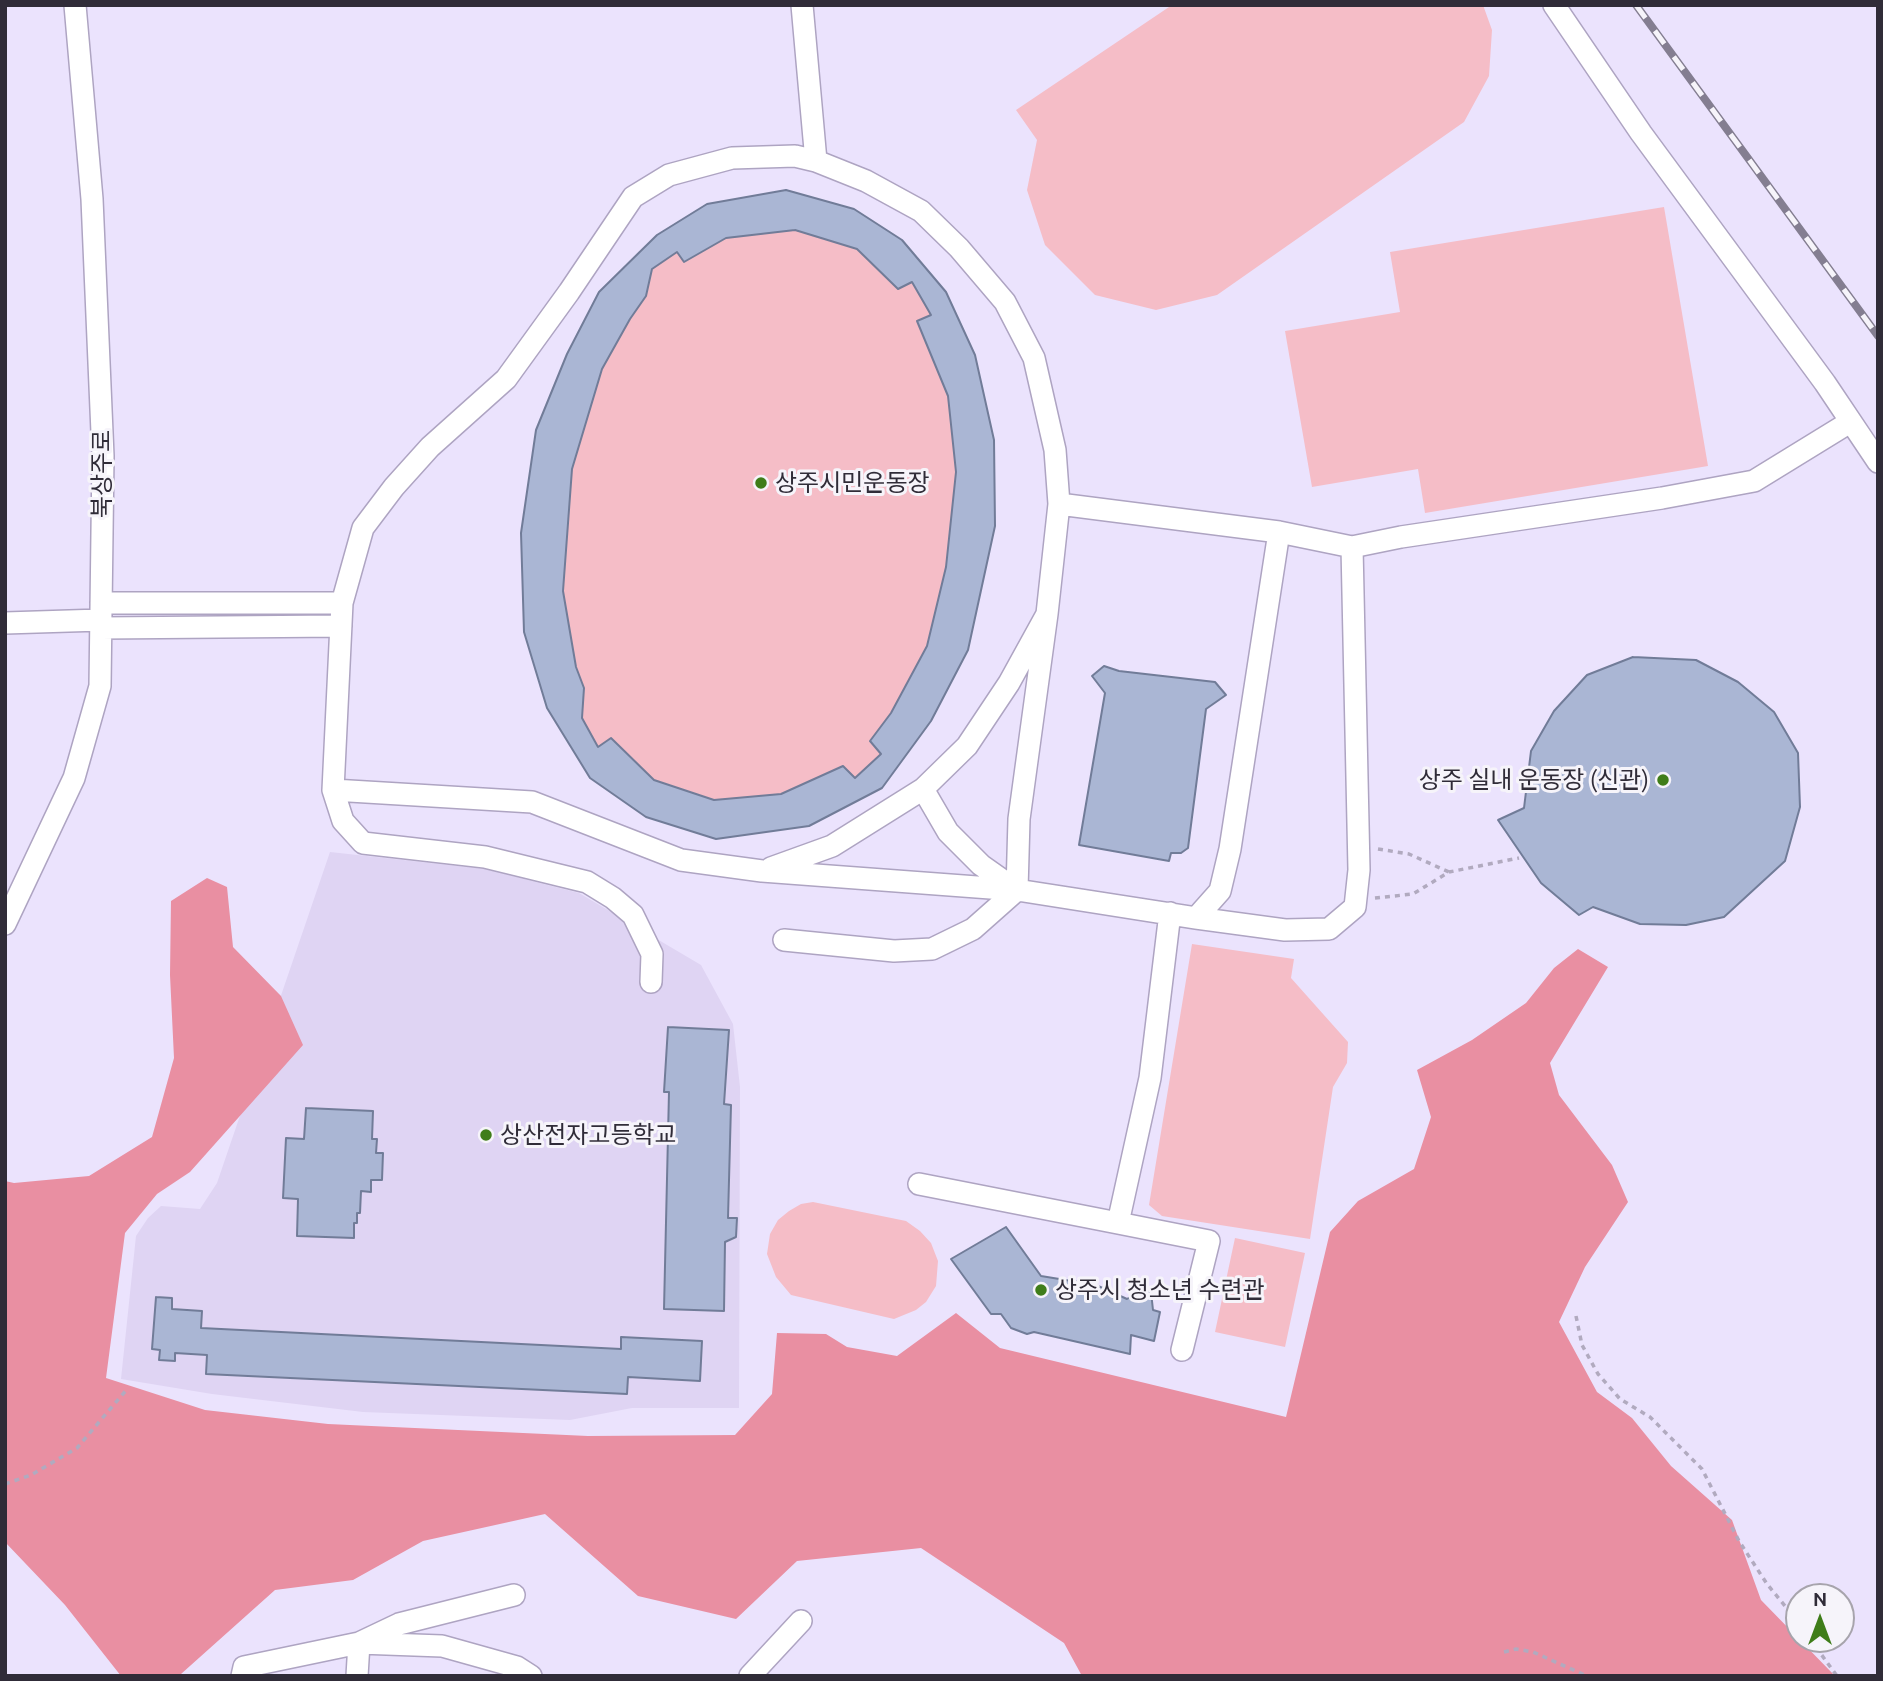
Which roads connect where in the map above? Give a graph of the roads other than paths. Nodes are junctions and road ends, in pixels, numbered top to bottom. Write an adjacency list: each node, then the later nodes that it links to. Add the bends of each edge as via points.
1 (75, 5): 12 (street, 북상주로, via 92,199 103,456)
2 (802, 5): 4 (street)
3 (1554, 5): 5 (street)
4 (816, 161): 7 (street, via 866,181 920,211 1005,302 1034,358 1055,450); 10 (street, via 794,156 732,158 669,176 632,197 506,379 430,447 363,528)
5 (1850, 422): 6 (street); 9 (street, via 1754,481)
6 (1878, 462)
7 (1059, 505): 8 (street); 11 (street)
8 (1279, 532): 9 (street); 20 (street, via 1230,849 1220,891)
9 (1352, 547): 20 (street, via 1359,870 1355,907 1329,929 1285,930)
10 (342, 603): 12 (street); 14 (street)
11 (1047, 614): 15 (street, via 967,746); 18 (street, via 1019,819)
12 (101, 617): 13 (street); 14 (street); 21 (street, 북상주로, via 100,686 74,778)
13 (5, 623)
14 (341, 626): 16 (street)
15 (923, 789): 17 (street, via 832,846); 18 (street, via 948,832)
16 (333, 790): 17 (street, via 532,802 681,860); 23 (street, via 343,821 363,843 485,857 587,882 633,915 652,954)
17 (761, 871): 18 (street)
18 (1017, 890): 19 (street); 22 (street, via 973,929 932,949 894,951)
19 (1170, 913): 20 (street); 25 (street, via 1150,1078)
20 (1196, 918)
21 (5, 924)
22 (784, 940)
23 (651, 982)
24 (919, 1184): 25 (street)
25 (1118, 1223): 26 (street, via 1209,1241)
26 (1182, 1350)
27 (513, 1595): 29 (street, via 399,1624)
28 (801, 1621): 33 (street)
29 (359, 1643): 30 (street, via 244,1667); 31 (street); 32 (street, via 442,1646 517,1667)
30 (242, 1676)
31 (357, 1676)
32 (531, 1676)
33 (750, 1676)

